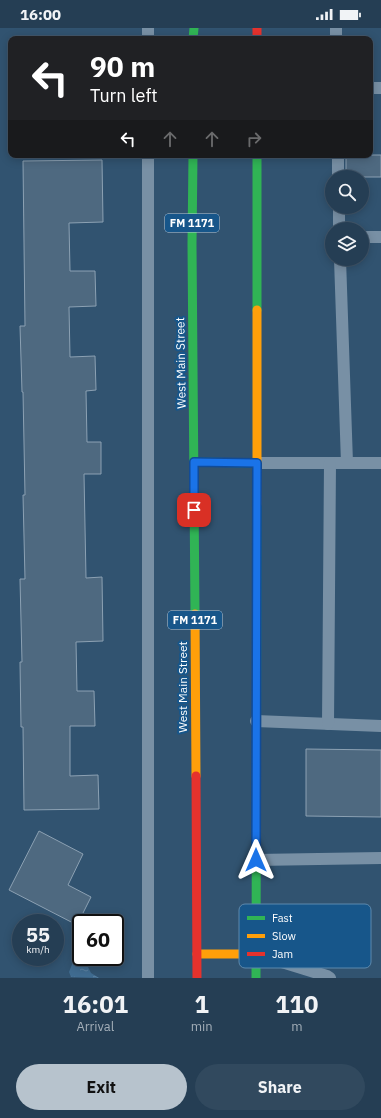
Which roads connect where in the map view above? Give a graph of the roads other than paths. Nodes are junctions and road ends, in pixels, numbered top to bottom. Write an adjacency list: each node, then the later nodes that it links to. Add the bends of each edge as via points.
1 (148, 158): 23 (lane)
2 (193, 158): 9 (main road, West Main Street / FM 1171)
3 (257, 158): 10 (main road)
4 (338, 158): 5 (lane)
5 (338, 170)
6 (369, 237): 7 (lane)
7 (381, 237)
8 (340, 266): 12 (lane)
9 (194, 462): 10 (main road); 20 (main road, West Main Street / FM 1171)
10 (257, 463): 11 (lane); 14 (main road)
11 (330, 463): 12 (lane); 15 (lane)
12 (347, 463): 13 (lane)
13 (381, 463)
14 (256, 721): 15 (lane); 18 (main road)
15 (328, 724): 16 (lane)
16 (381, 726)
17 (381, 858): 18 (lane)
18 (256, 860): 19 (main road)
19 (256, 904)
20 (197, 954): 21 (main road); 24 (main road, West Main Street / FM 1171)
21 (239, 954)
22 (301, 968): 25 (lane)
23 (148, 978)
24 (197, 978)
25 (330, 978)

